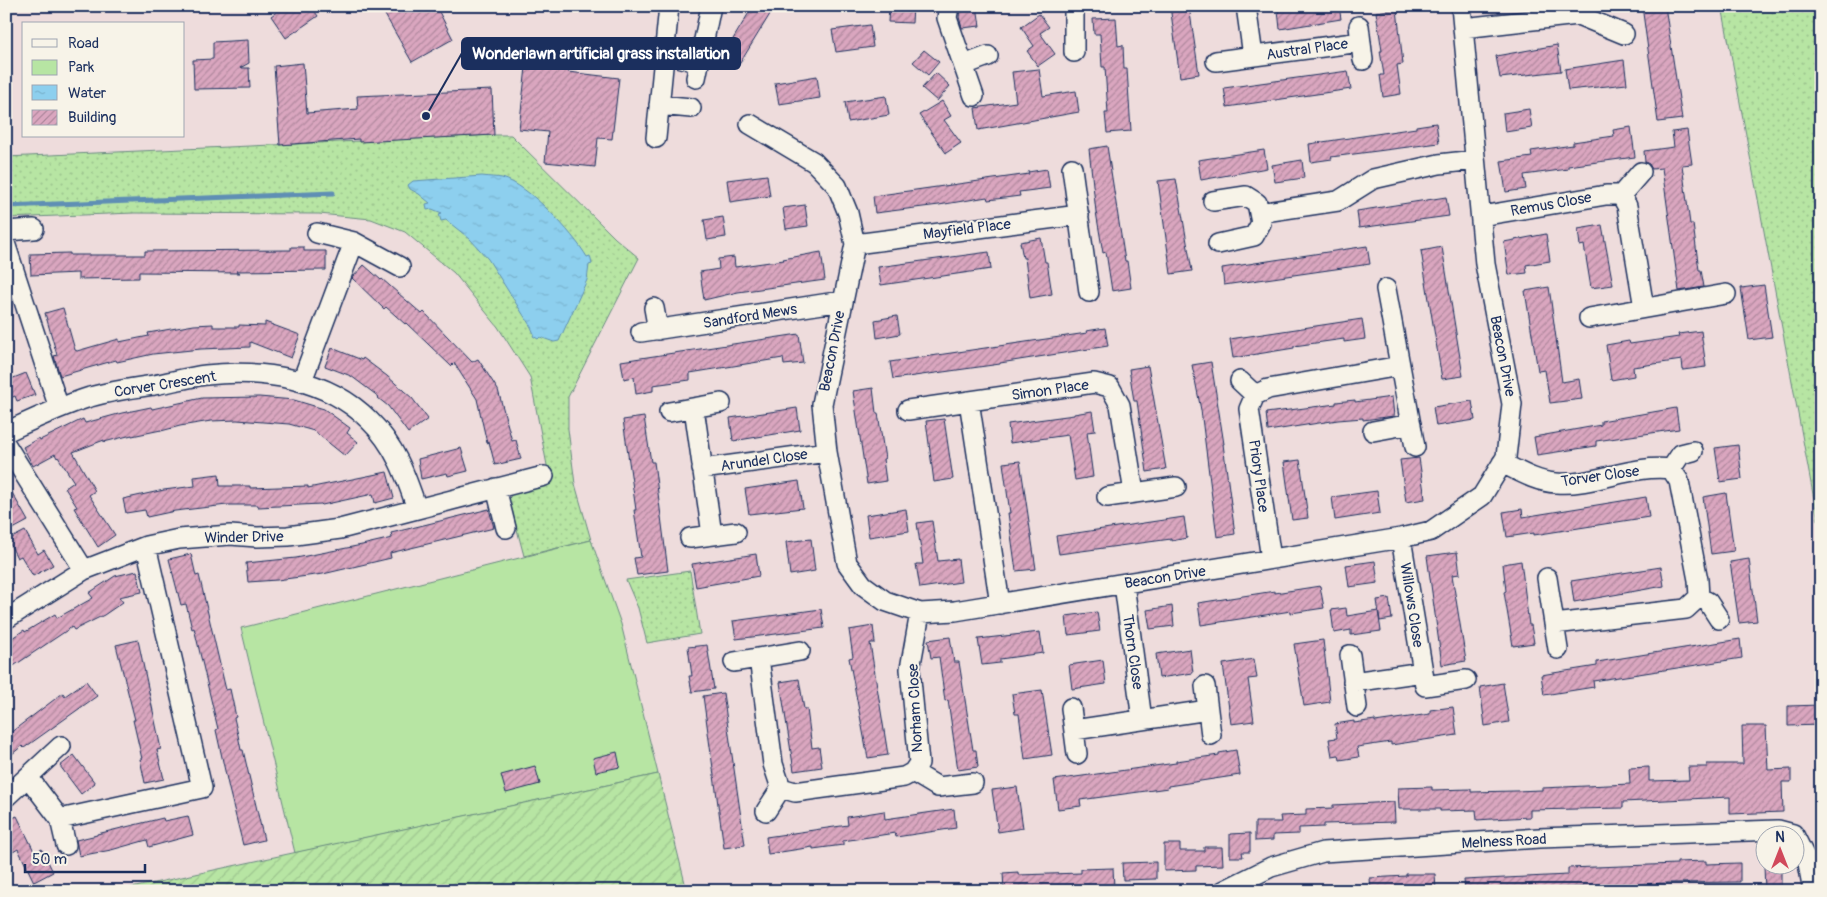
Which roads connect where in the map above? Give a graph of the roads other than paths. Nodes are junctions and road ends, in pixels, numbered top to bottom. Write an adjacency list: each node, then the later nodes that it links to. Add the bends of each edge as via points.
1 (669, 6): 18 (street)
2 (712, 6): 16 (street)
3 (949, 6): 15 (street, via 947,18)
4 (1074, 6): 11 (street)
5 (1246, 6): 13 (street, Austral Place)
6 (1461, 6): 8 (street, Beacon Drive)
7 (1590, 12): 8 (street); 9 (street)
8 (1463, 28): 22 (street, Beacon Drive)
9 (1624, 34)
10 (1361, 43): 13 (street, Austral Place)
11 (1074, 52)
12 (988, 56): 15 (street)
13 (1253, 56): 14 (street, Austral Place)
14 (1216, 61)
15 (964, 65): 17 (street)
16 (692, 67)
17 (974, 96)
18 (659, 105): 19 (street); 21 (street)
19 (691, 108)
20 (750, 124): 34 (street, Beacon Drive, via 814,162 837,186 848,213)
21 (656, 138)
22 (1475, 160): 27 (street, via 1439,164 1373,179 1338,201); 29 (street, Beacon Drive)
23 (1072, 168): 28 (street)
24 (1641, 172): 25 (street)
25 (1621, 195): 29 (street, Remus Close); 43 (street, via 1627,206)
26 (1213, 201): 27 (street, via 1246,196 1257,203)
27 (1259, 213): 35 (street, via 1261,223 1254,236)
28 (1079, 215): 34 (street, Mayfield Place); 39 (street)
29 (1480, 216): 62 (street, Beacon Drive, via 1485,264 1512,404 1506,457)
30 (34, 229): 31 (street)
31 (6, 231)
32 (317, 233): 33 (street)
33 (354, 242): 37 (street); 46 (street)
34 (855, 244): 41 (street, Beacon Drive)
35 (1218, 244)
36 (6, 246): 51 (street)
37 (400, 267)
38 (1386, 290): 45 (street)
39 (1089, 292)
40 (1726, 294): 43 (street)
41 (842, 301): 42 (street, Sandford Mews, via 649,331); 61 (street, Beacon Drive, via 822,404)
42 (654, 308)
43 (1644, 308): 44 (street)
44 (1588, 318)
45 (1400, 366): 48 (street); 55 (street)
46 (302, 381): 51 (street, Corver Crescent, via 261,375 206,375 92,397); 70 (street, Corver Crescent, via 327,390 369,419 395,452)
47 (1240, 382): 48 (street)
48 (1255, 394): 77 (street, Priory Place, via 1249,409)
49 (969, 401): 53 (street, Simon Place); 68 (street, Simon Place, via 1094,383 1110,387 1120,405); 82 (street)
50 (721, 403): 52 (street)
51 (59, 408): 57 (street, Corver Crescent)
52 (694, 408): 54 (street); 63 (street, Arundel Close)
53 (908, 410)
54 (669, 412)
55 (1411, 424): 56 (street); 59 (street)
56 (1373, 431)
57 (6, 432)
58 (6, 445): 78 (street)
59 (1415, 447)
60 (1693, 451): 64 (street, via 1681,454)
61 (827, 452): 63 (street, Arundel Close); 83 (street, Beacon Drive, via 847,563 863,586 885,601)
62 (1502, 463): 64 (street, Torver Close, via 1537,480 1556,483 1656,467); 75 (street, Beacon Drive, via 1482,496 1431,531)
63 (702, 469): 73 (street, Arundel Close)
64 (1671, 469): 81 (street, via 1679,481)
65 (544, 476): 67 (street, Winder Drive)
66 (1176, 487): 68 (street)
67 (496, 488): 70 (street, Winder Drive); 71 (street)
68 (1134, 493): 69 (street)
69 (1107, 497)
70 (417, 509): 76 (street, Winder Drive, via 340,529 297,535 230,535 179,539)
71 (506, 528)
72 (736, 532): 73 (street)
73 (712, 536): 74 (street)
74 (690, 538)
75 (1401, 538): 77 (street, Beacon Drive); 92 (street, Willows Close)
76 (146, 546): 78 (street, Winder Drive); 110 (street, via 202,788)
77 (1271, 559): 80 (street, Beacon Drive)
78 (84, 570): 84 (street, Winder Drive)
79 (1547, 578): 86 (street)
80 (1124, 584): 82 (street, Beacon Drive); 99 (street, Thorn Close)
81 (1699, 597): 85 (street, via 1708,602); 86 (street, via 1686,609)
82 (1000, 604): 83 (street, Beacon Drive)
83 (920, 613): 104 (street, Norham Close, via 910,669 918,763)
84 (6, 619)
85 (1719, 619)
86 (1554, 624): 87 (street)
87 (1558, 649)
88 (800, 652): 90 (street)
89 (1350, 655): 94 (street)
90 (759, 658): 91 (street); 107 (street, via 773,764)
91 (734, 662)
92 (1423, 672): 93 (street, via 1425,686); 94 (street)
93 (1466, 680)
94 (1353, 682): 96 (street)
95 (1205, 686): 98 (street)
96 (1357, 706)
97 (1071, 708): 100 (street)
98 (1208, 710): 99 (street); 101 (street)
99 (1142, 720): 100 (street)
100 (1074, 730): 103 (street)
101 (1211, 735)
102 (61, 746): 105 (street)
103 (1077, 754)
104 (913, 772): 106 (street, Norham Close, via 938,787); 107 (street, Norham Close, via 904,777 795,792)
105 (28, 777): 108 (street); 110 (street)
106 (973, 783)
107 (781, 788): 109 (street)
108 (6, 797)
109 (766, 811)
110 (60, 819): 112 (street)
111 (1754, 831): 114 (street, Melness Road, via 1539,838 1323,852 1271,867)
112 (66, 845)
113 (1804, 855): 115 (street, Melness Road)
114 (1223, 891)
115 (1813, 891)

